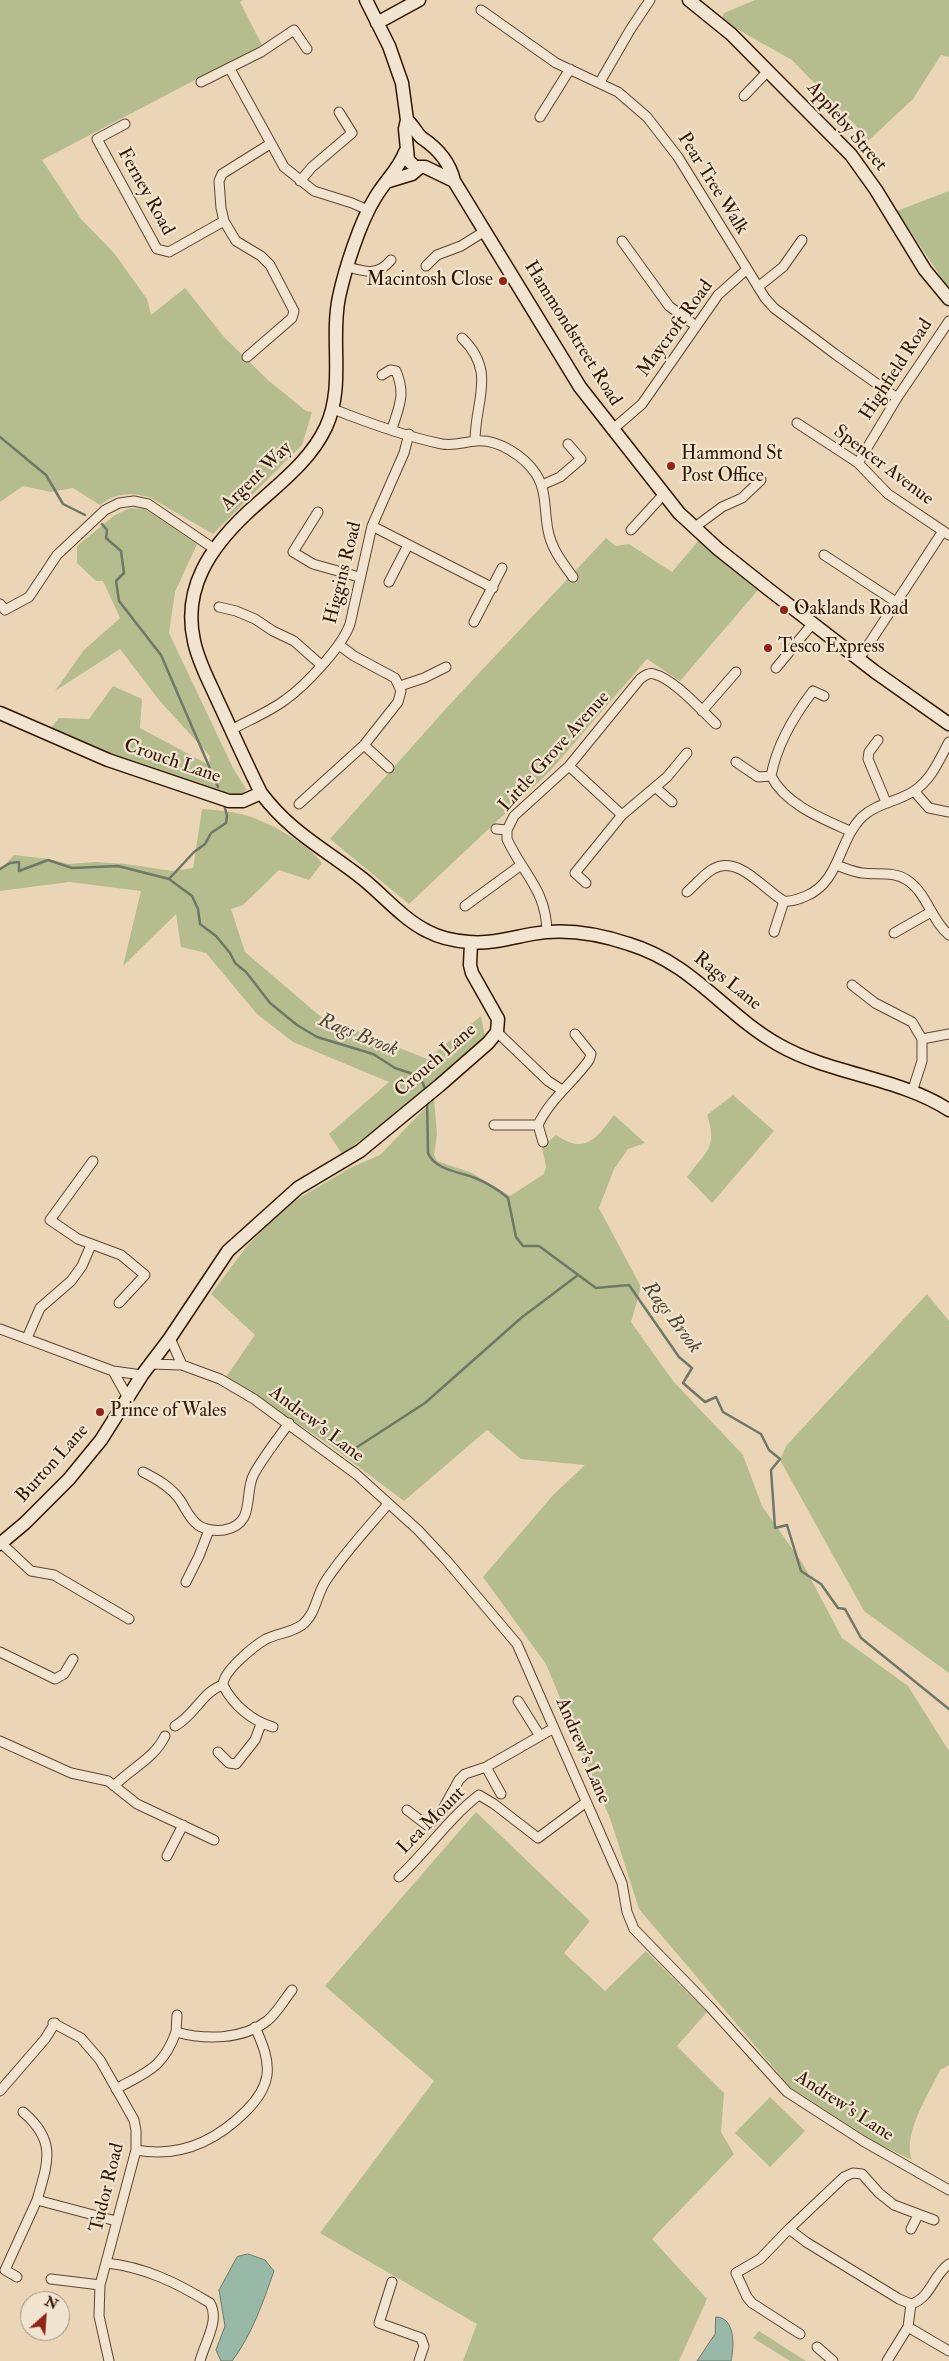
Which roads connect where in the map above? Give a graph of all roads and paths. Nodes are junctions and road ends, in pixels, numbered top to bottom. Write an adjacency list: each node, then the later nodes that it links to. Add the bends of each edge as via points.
1 (366, 0): 6 (street, Hammondstreet Road)
2 (419, 0): 6 (street)
3 (650, 0): 12 (street)
4 (689, 0): 10 (street, Appleby Street)
5 (481, 10): 9 (street, Pear Tree Walk, via 536,50)
6 (377, 23): 16 (street, Hammondstreet Road, via 397,68)
7 (307, 49): 8 (street, via 294,30)
8 (230, 69): 11 (street); 19 (street)
9 (570, 69): 12 (street, Pear Tree Walk); 15 (street)
10 (768, 70): 13 (street); 36 (street, Appleby Street, via 851,155 925,270)
11 (201, 82)
12 (600, 82): 34 (street, Pear Tree Walk, via 618,92 654,124 678,157)
13 (744, 96)
14 (339, 112): 23 (street, via 352,133)
15 (540, 117)
16 (408, 120): 18 (street, Hammondstreet Road); 21 (street, Hammondstreet Road)
17 (125, 124): 27 (street, Ferney Road, via 97,139 157,249 169,252)
18 (422, 138): 20 (street, Hammondstreet Road); 21 (street, via 412,140)
19 (270, 144): 23 (street, via 284,167); 27 (street, via 222,174 219,181)
20 (434, 147): 22 (street, via 432,162); 25 (street, Hammondstreet Road, via 452,169)
21 (406, 149): 22 (street, via 411,164); 24 (street, Argent Way)
22 (422, 167): 24 (street, via 412,174); 25 (street)
23 (300, 181): 26 (street, via 320,194)
24 (389, 181): 26 (street, Argent Way)
25 (454, 181): 28 (street, Hammondstreet Road)
26 (368, 210): 33 (street, Argent Way)
27 (224, 221): 40 (street, via 236,241 270,265 294,312 292,318)
28 (485, 231): 32 (street, via 436,256); 46 (street, Hammondstreet Road, via 580,387)
29 (802, 240): 35 (street, via 783,267)
30 (622, 241): 38 (street, via 669,306)
31 (391, 260): 33 (street, via 382,269 371,273)
32 (426, 266)
33 (348, 268): 43 (street, Argent Way, via 339,297)
34 (746, 270): 35 (street, Pear Tree Walk); 38 (street, Maycroft Road, via 718,295)
35 (758, 287): 42 (street, Pear Tree Walk, via 774,308)
36 (949, 299)
37 (949, 321): 42 (street, Highfield Road)
38 (696, 326): 46 (street, Maycroft Road, via 642,404)
39 (462, 338): 48 (street, via 476,355 482,374 483,388 476,414)
40 (246, 357)
41 (382, 375): 45 (street, via 390,370 396,372 401,384 402,395)
42 (897, 398): 50 (street, Highfield Road)
43 (333, 409): 45 (street); 60 (street, Argent Way, via 311,452)
44 (797, 423): 50 (street, Spencer Avenue)
45 (392, 428): 47 (street)
46 (612, 430): 53 (street, Hammondstreet Road)
47 (409, 434): 48 (street, via 449,445); 55 (street, Higgins Road)
48 (474, 441): 52 (street, via 489,440 506,448 529,466)
49 (568, 444): 52 (street, via 580,459 560,477)
50 (858, 462): 58 (street, Spencer Avenue, via 888,494)
51 (761, 480): 56 (street, via 742,498 715,511)
52 (542, 485): 64 (street, via 551,541)
53 (663, 495): 56 (street, Hammondstreet Road); 57 (street)
54 (318, 512): 63 (street, via 293,552 312,564)
55 (372, 526): 59 (street); 63 (street, Higgins Road)
56 (695, 527): 71 (street, Hammondstreet Road, via 718,549)
57 (631, 530)
58 (946, 533): 67 (street)
59 (408, 545): 65 (street); 66 (street)
60 (214, 548): 68 (street, via 148,504 134,501 119,503 98,516 58,555 29,597); 84 (street, Argent Way, via 195,587 192,628 196,651)
61 (824, 555): 67 (street)
62 (502, 568): 66 (street)
63 (359, 577): 72 (street, Higgins Road, via 350,624)
64 (573, 577)
65 (389, 582)
66 (493, 588): 70 (street)
67 (896, 602): 73 (street)
68 (2, 607)
69 (219, 608): 74 (street, via 245,614 294,641)
70 (474, 622)
71 (813, 623): 73 (street, Hammondstreet Road); 76 (street)
72 (340, 645): 74 (street, Higgins Road); 78 (street, via 393,676)
73 (859, 659): 83 (street, Hammondstreet Road)
74 (320, 666): 84 (street, Higgins Road, via 288,698)
75 (446, 667): 78 (street)
76 (776, 668)
77 (736, 672): 80 (street)
78 (400, 686): 87 (street, via 398,702)
79 (824, 696): 93 (street, via 813,691 794,716)
80 (702, 711): 82 (street); 91 (street, Little Grove Avenue, via 667,681 647,674)
81 (0, 713): 96 (street, Crouch Lane, via 108,760 229,801 243,801)
82 (716, 724)
83 (949, 724)
84 (231, 730): 96 (street, Argent Way)
85 (878, 740): 98 (street, via 868,759)
86 (949, 742): 89 (street)
87 (364, 745): 92 (street); 99 (street)
88 (686, 753): 94 (street)
89 (945, 759): 95 (street)
90 (736, 762): 93 (street, via 758,777)
91 (569, 766): 101 (street); 103 (street, Little Grove Avenue, via 520,809)
92 (390, 768)
93 (771, 776): 104 (street, via 799,804)
94 (655, 788): 97 (street); 101 (street)
95 (914, 791): 98 (street); 100 (street, via 929,808)
96 (261, 793): 116 (street, via 292,828 363,879 414,923 440,937)
97 (672, 802)
98 (886, 802): 104 (street, via 865,815)
99 (299, 804)
100 (949, 812)
101 (622, 815): 107 (street, via 575,874)
102 (496, 829): 103 (street, Little Grove Avenue)
103 (507, 830): 105 (street, Little Grove Avenue, via 507,840)
104 (850, 831): 106 (street)
105 (521, 865): 110 (street); 112 (street, Little Grove Avenue, via 542,896 547,913)
106 (836, 865): 109 (street, via 832,875 818,890 799,899); 111 (street, via 856,872 894,874 903,878 916,888)
107 (586, 883)
108 (688, 892): 109 (street, via 712,869 730,866)
109 (784, 900): 113 (street)
110 (465, 906)
111 (931, 912): 114 (street); 115 (street)
112 (547, 932): 116 (street, Rags Lane, via 498,942); 123 (street, Rags Lane, via 602,936 646,950 677,965 780,1046)
113 (774, 932)
114 (894, 933)
115 (949, 935)
116 (471, 943): 118 (street, Crouch Lane, via 472,974 498,1019)
117 (852, 985): 121 (street, via 875,1003 912,1022)
118 (497, 1032): 122 (street, via 548,1081); 133 (street, Crouch Lane, via 440,1085 360,1150 298,1188 249,1231 228,1251)
119 (575, 1034): 122 (street, via 591,1054)
120 (949, 1034): 121 (street)
121 (922, 1039): 123 (street, via 922,1061)
122 (562, 1090): 126 (street)
123 (912, 1092): 124 (street, Rags Lane)
124 (949, 1110)
125 (494, 1125): 126 (street)
126 (538, 1125): 127 (street)
127 (543, 1142)
128 (93, 1161): 129 (street, via 50,1220)
129 (90, 1245): 130 (street, via 112,1250 145,1275); 132 (street, via 82,1266 71,1281 40,1308)
130 (119, 1304)
131 (0, 1329): 132 (street)
132 (27, 1338): 136 (street)
133 (170, 1338): 134 (street, Crouch Lane); 135 (street)
134 (150, 1364): 135 (street, Andrew's Lane); 137 (street, Crouch Lane)
135 (182, 1365): 139 (street, Andrew's Lane, via 227,1383)
136 (113, 1371): 137 (street); 138 (street)
137 (142, 1375): 138 (street, Burton Lane)
138 (128, 1398): 143 (street, Burton Lane, via 101,1440 69,1479)
139 (289, 1423): 141 (street, Andrew's Lane, via 356,1474); 142 (street, via 253,1474 249,1485 249,1504 241,1519 226,1529)
140 (143, 1472): 142 (street, via 168,1488 190,1517)
141 (388, 1504): 148 (street, via 328,1577 310,1617 295,1630 265,1640 226,1672); 153 (street, Andrew's Lane, via 442,1555 517,1644)
142 (209, 1530): 144 (street)
143 (0, 1544): 145 (street, via 31,1571 54,1576)
144 (186, 1582)
145 (129, 1619)
146 (0, 1652): 147 (street, via 55,1679 64,1674)
147 (72, 1659)
148 (223, 1685): 150 (street, via 249,1717); 151 (street, via 204,1697 187,1719)
149 (518, 1701): 155 (street)
150 (261, 1724): 152 (street); 157 (street, via 255,1740 236,1764 229,1763)
151 (175, 1726)
152 (272, 1728)
153 (554, 1728): 155 (street); 161 (street, Andrew's Lane)
154 (165, 1736): 159 (street, via 153,1754)
155 (540, 1736): 158 (street)
156 (0, 1741): 159 (street, via 71,1772 102,1779)
157 (218, 1752)
158 (486, 1767): 160 (street); 162 (street, via 465,1774 459,1780 442,1811 428,1826)
159 (114, 1786): 163 (street, via 137,1804)
160 (501, 1794)
161 (585, 1803): 166 (street, Lea Mount, via 538,1838 479,1795); 175 (street, Andrew's Lane, via 622,1883 634,1929 772,2077 787,2092)
162 (407, 1810)
163 (183, 1824): 164 (street); 165 (street)
164 (214, 1840)
165 (167, 1856)
166 (399, 1877)
167 (292, 1990): 169 (street, via 267,2020)
168 (177, 2015): 170 (street)
169 (255, 2027): 170 (street, via 218,2038); 174 (street, via 266,2056 267,2074 259,2095 249,2108 202,2144 157,2152)
170 (176, 2032): 171 (street, via 161,2062)
171 (116, 2089): 172 (street, Tudor Road, via 88,2044 54,2023 45,2039); 174 (street, Tudor Road, via 134,2120)
172 (0, 2091)
173 (23, 2112): 176 (street, via 43,2133 48,2144 46,2168)
174 (136, 2150): 178 (street, Tudor Road)
175 (949, 2190)
176 (37, 2200): 178 (street); 184 (street)
177 (918, 2214): 179 (street); 180 (street, via 894,2205 879,2194 862,2174 853,2173 844,2177); 181 (street)
178 (116, 2220): 182 (street, Tudor Road)
179 (934, 2220)
180 (789, 2229): 189 (street, via 814,2248); 191 (street, via 760,2259 736,2273 752,2303)
181 (911, 2229)
182 (106, 2263): 188 (street, Tudor Road); 195 (street, via 141,2268 210,2303 215,2310 215,2319)
183 (949, 2264): 189 (street, via 924,2297)
184 (3, 2269): 185 (street)
185 (18, 2277)
186 (51, 2279): 188 (street)
187 (392, 2282): 196 (street, via 379,2323 421,2338 424,2346)
188 (100, 2285): 194 (street, Tudor Road, via 99,2316)
189 (911, 2304): 190 (street)
190 (908, 2327): 193 (street); 198 (street)
191 (800, 2334)
192 (817, 2348): 197 (street)
193 (949, 2351)
194 (108, 2361)
195 (200, 2361)
196 (418, 2361)
197 (833, 2361)
198 (887, 2361)

